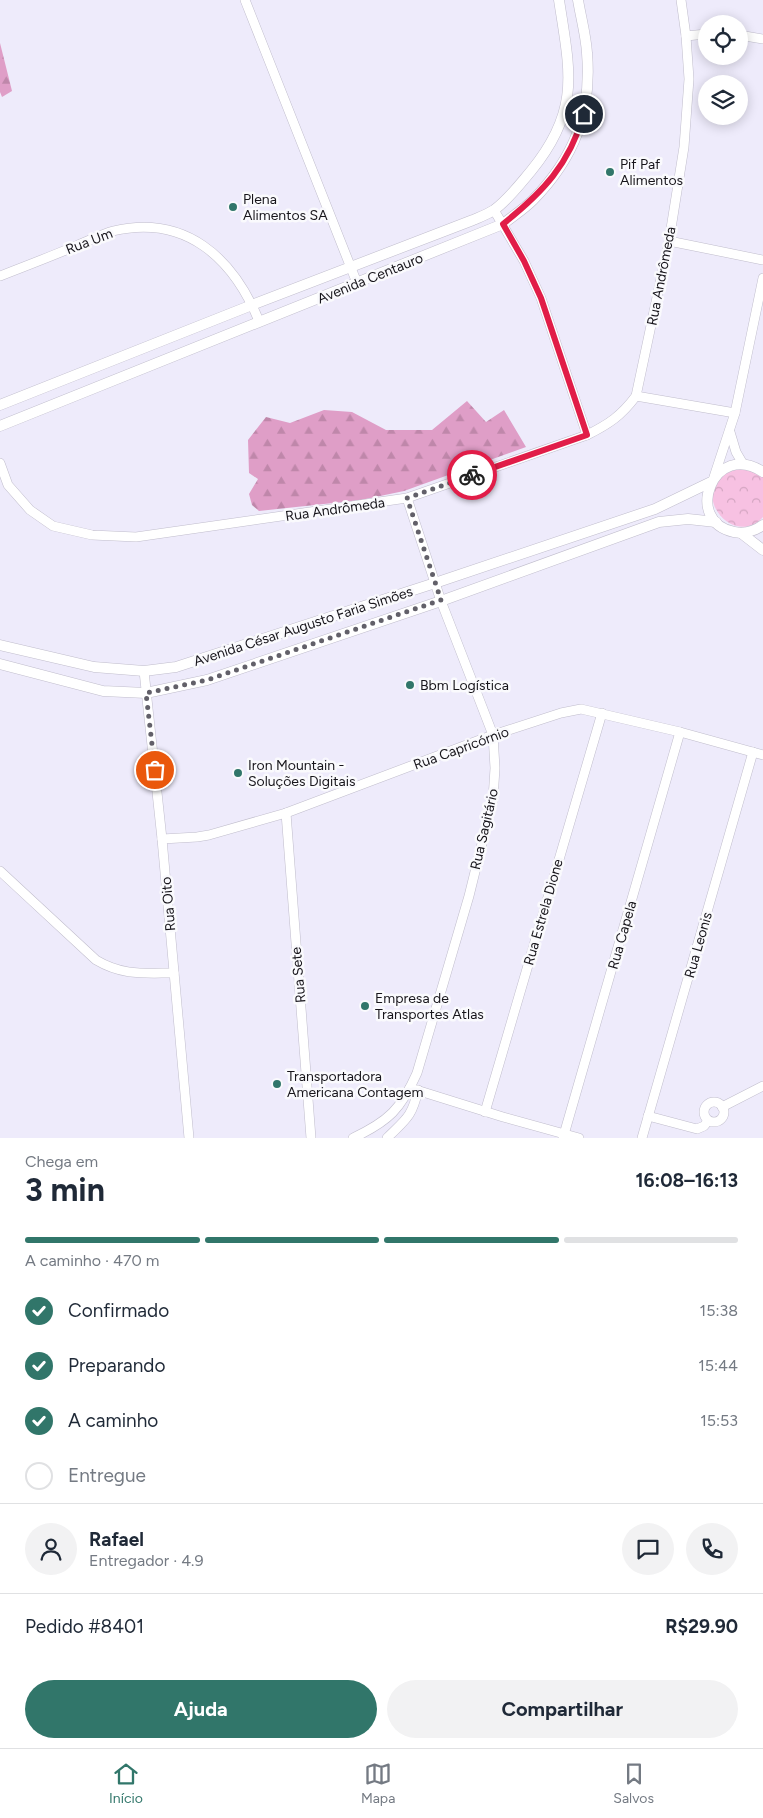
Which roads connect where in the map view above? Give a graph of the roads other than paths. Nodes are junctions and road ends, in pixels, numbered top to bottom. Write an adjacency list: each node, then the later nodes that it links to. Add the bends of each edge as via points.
1 (245, 0): 13 (street)
2 (559, 0): 9 (street, Avenida Centauro, via 568,57 566,110 551,144 519,186)
3 (578, 0): 10 (street, Avenida Centauro, via 587,54 587,86 578,132 561,167 532,201)
4 (681, 0): 6 (street, Rua Andrômeda)
5 (698, 35): 6 (street)
6 (686, 36): 11 (street, Rua Andrômeda, via 690,79 684,147)
7 (748, 36): 8 (street)
8 (763, 39)
9 (494, 210): 10 (street); 13 (street, Avenida Centauro)
10 (503, 224): 16 (street, Avenida Centauro); 24 (street, via 541,298)
11 (668, 241): 12 (street); 19 (street, Rua Andrômeda)
12 (763, 260)
13 (350, 267): 16 (street); 17 (street, Avenida Centauro)
14 (0, 276): 17 (street, Rua Um, via 111,232 160,229 178,232 207,247 223,262)
15 (763, 278): 21 (street)
16 (356, 283): 18 (street, Avenida Centauro)
17 (252, 305): 18 (street, Rua Um); 20 (street, Avenida Centauro)
18 (259, 321): 22 (street, Avenida Centauro)
19 (636, 396): 21 (street); 24 (street, Rua Andrômeda, via 624,412)
20 (0, 405)
21 (734, 413): 23 (street)
22 (0, 426)
23 (730, 432): 27 (street, via 736,452); 29 (street)
24 (587, 435): 30 (street, Rua Andrômeda)
25 (763, 460): 27 (street, Avenida César Augusto Faria Simões)
26 (0, 463): 30 (street, Rua Andrômeda, via 8,485 30,510 53,526 92,535 136,537)
27 (745, 464): 28 (street); 29 (street, Avenida César Augusto Faria Simões, via 728,468)
28 (763, 472)
29 (713, 479): 31 (street, via 707,492 707,503); 35 (street, Avenida César Augusto Faria Simões, via 654,509)
30 (407, 498): 35 (street, Rua Sagitário)
31 (716, 522): 33 (street, Avenida César Augusto Faria Simões); 36 (street, Avenida César Augusto Faria Simões, via 688,519 659,522)
32 (763, 524): 33 (street)
33 (741, 533): 34 (street, Avenida César Augusto Faria Simões)
34 (763, 550)
35 (435, 583): 36 (street, Rua Sagitário); 39 (street, Avenida César Augusto Faria Simões, via 185,664)
36 (441, 600): 40 (street, Avenida César Augusto Faria Simões, via 207,680); 43 (street, Rua Sagitário)
37 (0, 645): 39 (street, Avenida César Augusto Faria Simões, via 94,667)
38 (0, 664): 40 (street, Avenida César Augusto Faria Simões, via 104,691)
39 (144, 671): 40 (street, Rua Oito)
40 (146, 693): 47 (street, Rua Oito)
41 (602, 713): 42 (street, Rua Capricórnio); 43 (street, Rua Capricórnio, via 581,709 561,713); 53 (street, Rua Estrela Dione)
42 (680, 732): 44 (street, Rua Capricórnio); 56 (street, Rua Capela)
43 (493, 735): 46 (street, Rua Capricórnio); 51 (street, Rua Sagitário, via 493,799)
44 (753, 752): 45 (street, Rua Capricórnio); 54 (street, Rua Leonis)
45 (763, 755)
46 (286, 812): 47 (street, Rua Capricórnio, via 197,838); 58 (street, Rua Sete)
47 (162, 839): 49 (street, Rua Oito)
48 (0, 871): 49 (street, via 96,960 127,973)
49 (174, 973): 57 (street, Rua Oito)
50 (763, 1086): 52 (street)
51 (414, 1089): 53 (street); 59 (street, Rua Sagitário, via 394,1113); 60 (street, via 414,1109)
52 (722, 1107): 55 (street, via 721,1119); 55 (street, via 714,1102 708,1104 704,1112)
53 (485, 1112): 56 (street)
54 (648, 1116): 55 (street, via 697,1128); 62 (street, Rua Leonis)
55 (708, 1120)
56 (564, 1136): 61 (street)
57 (189, 1138)
58 (311, 1138)
59 (353, 1138)
60 (387, 1138)
61 (579, 1138)
62 (642, 1138)

